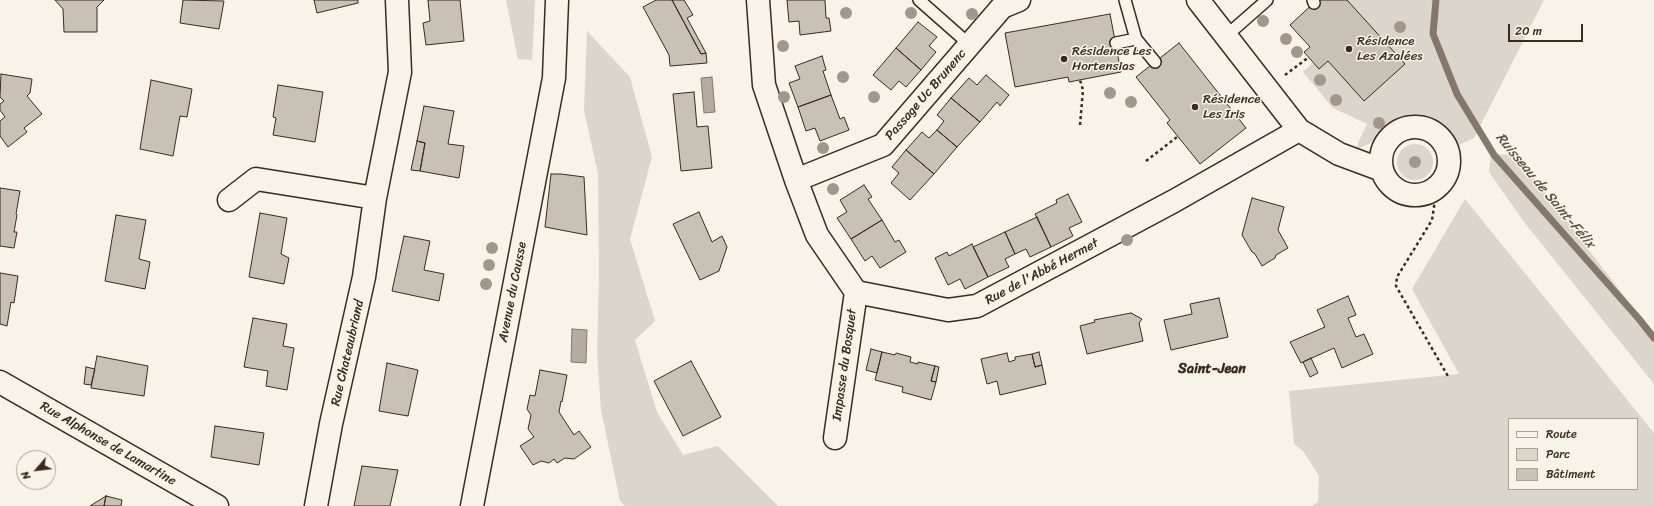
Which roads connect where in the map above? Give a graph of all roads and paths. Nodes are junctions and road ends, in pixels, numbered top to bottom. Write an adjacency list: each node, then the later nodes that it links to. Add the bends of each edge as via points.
1 (396, 0): 22 (street, Rue Chateaubriand, via 400,72)
2 (557, 0): 30 (street, Avenue du Causse, via 554,78)
3 (758, 0): 20 (street, via 764,85)
4 (919, 0): 12 (lane)
5 (1019, 0): 12 (street, Passage Uc Brunenc, via 1002,7)
6 (1125, 0): 10 (lane)
7 (1198, 0): 9 (street)
8 (1267, 0): 9 (lane)
9 (1226, 36): 16 (street)
10 (1136, 39): 11 (lane); 13 (lane)
11 (1116, 43)
12 (970, 46): 20 (street, Passage Uc Brunenc, via 883,145)
13 (1156, 62)
14 (1080, 80): 15 (path, via 1084,90)
15 (1080, 125)
16 (1299, 130): 19 (street, via 1338,154); 24 (street, Rue de l'Abbé Hermet, via 1174,201 977,306 948,310)
17 (1177, 137): 18 (path)
18 (1146, 161)
19 (1382, 170): 21 (street, via 1387,180 1405,193 1427,193); 21 (street, via 1384,148 1398,131 1420,128 1430,131 1439,137 1449,157 1444,178)
20 (796, 180): 24 (street, via 817,235)
21 (1437, 187): 25 (path, via 1432,220 1397,277 1396,286)
22 (375, 198): 23 (street, via 256,178); 29 (street, Rue Chateaubriand, via 364,277 331,424)
23 (229, 200)
24 (856, 292): 27 (street, Impasse du Bosquet)
25 (1449, 378)
26 (0, 382): 28 (street, Rue Alphonse de Lamartine)
27 (835, 438)
28 (217, 506)
29 (316, 506)
30 (472, 506)

